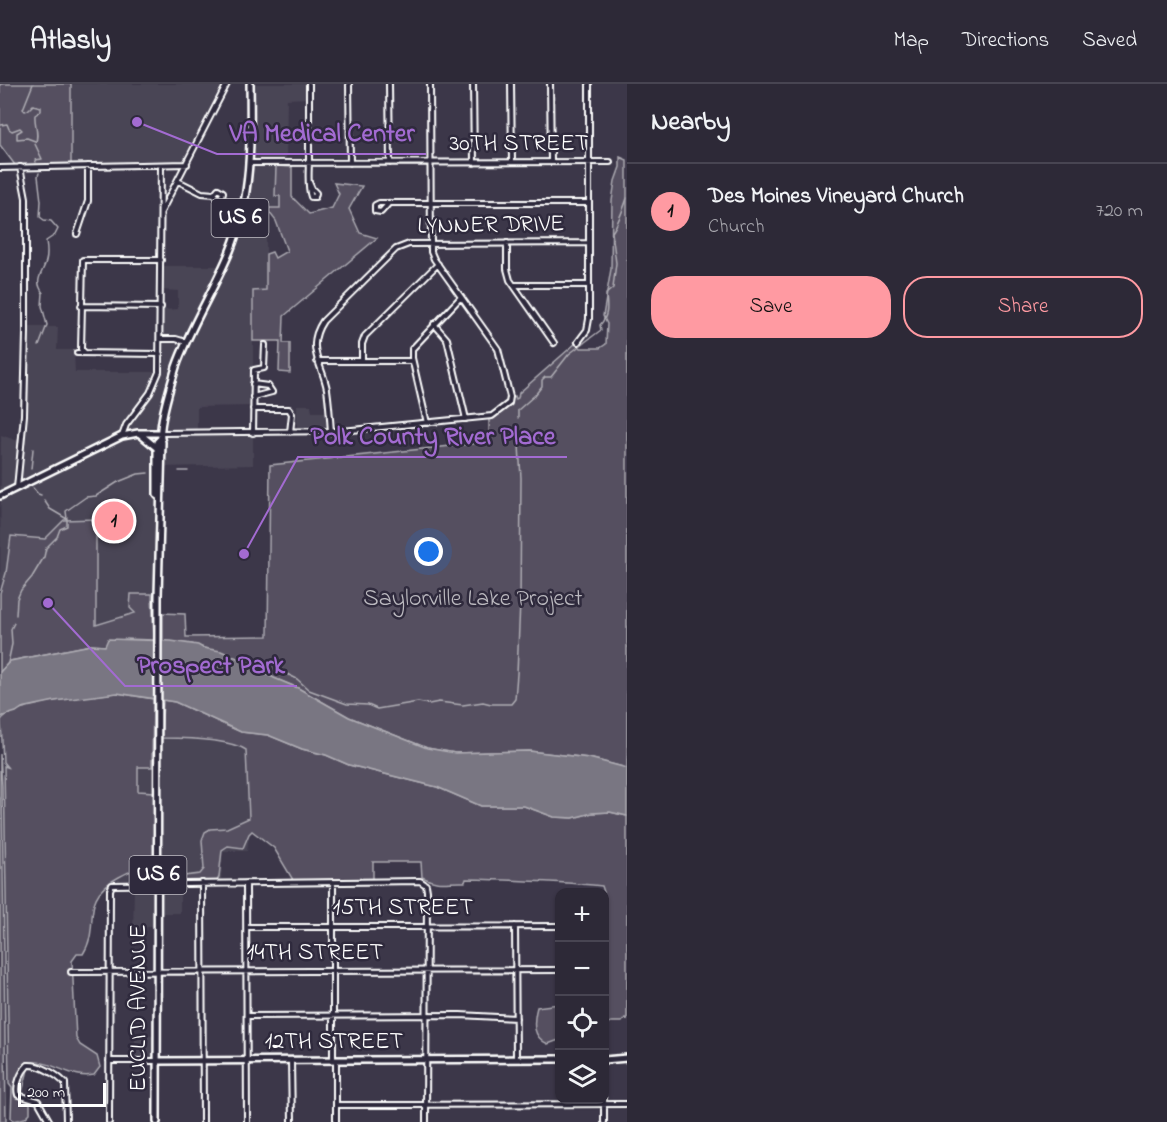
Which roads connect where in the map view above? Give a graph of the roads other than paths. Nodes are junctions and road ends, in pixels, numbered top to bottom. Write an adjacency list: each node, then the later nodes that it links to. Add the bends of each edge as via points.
1 (227, 84): 21 (street)
2 (250, 84): 15 (main road, US 6)
3 (309, 84): 16 (street)
4 (349, 84): 17 (street)
5 (389, 84): 18 (street)
6 (430, 84): 19 (street)
7 (473, 84): 20 (street)
8 (512, 84): 11 (street)
9 (550, 84): 12 (street)
10 (589, 84): 13 (street)
11 (512, 162): 12 (street, 30TH STREET); 20 (street, 30TH STREET)
12 (551, 162): 13 (street, 30TH STREET)
13 (590, 162): 14 (street, 30TH STREET); 31 (street)
14 (610, 162)
15 (249, 163): 16 (street, 30TH STREET); 46 (main road, US 6, via 232,246)
16 (309, 163): 17 (street, 30TH STREET); 27 (street)
17 (350, 163): 18 (street, 30TH STREET)
18 (390, 163): 19 (street, 30TH STREET)
19 (430, 163): 20 (street, 30TH STREET); 30 (street)
20 (474, 163)
21 (187, 164): 22 (street); 26 (street)
22 (161, 165): 23 (street); 32 (street)
23 (88, 166): 24 (street); 33 (street, via 88,201)
24 (20, 167): 25 (street); 68 (street, via 26,198 26,333)
25 (0, 168)
26 (178, 181): 28 (street, via 202,193); 32 (street)
27 (309, 182)
28 (214, 194)
29 (389, 203): 30 (street)
30 (431, 203): 31 (street); 36 (street)
31 (590, 203): 35 (street)
32 (161, 213): 37 (street)
33 (78, 234)
34 (507, 243): 35 (street, LYNNER DRIVE); 36 (street, LYNNER DRIVE); 39 (street, via 508,273)
35 (589, 243): 40 (street)
36 (431, 244): 38 (street); 53 (street, LYNNER DRIVE, via 409,244 396,249 322,321 315,338)
37 (161, 260): 42 (street, via 86,259 81,263); 43 (street)
38 (438, 264): 41 (street); 54 (street, via 365,336)
39 (514, 285): 40 (street); 48 (street)
40 (589, 285): 47 (street, via 588,325)
41 (461, 297): 44 (street); 59 (street, via 500,352 510,397 509,403 492,416)
42 (81, 306): 43 (street); 51 (street, via 81,349)
43 (160, 307): 45 (street)
44 (434, 324): 55 (street, via 414,345); 59 (street, via 447,339)
45 (160, 339): 46 (street); 52 (street)
46 (186, 342): 66 (main road, US 6, via 170,388)
47 (578, 342)
48 (555, 343)
49 (265, 345): 56 (street, via 264,369 254,369)
50 (77, 353): 51 (street)
51 (86, 353): 52 (street)
52 (160, 354): 65 (street, via 153,388 126,424)
53 (317, 361): 54 (street); 62 (street, LYNNER DRIVE, via 326,385)
54 (362, 361): 55 (street)
55 (412, 362): 60 (street)
56 (253, 384): 57 (street); 57 (street, via 268,386 272,392)
57 (253, 397): 58 (street)
58 (253, 409): 61 (street, via 289,409); 64 (street)
59 (466, 419): 60 (street)
60 (427, 423): 62 (street)
61 (290, 432): 62 (street); 64 (street)
62 (331, 432)
63 (138, 433): 65 (main road); 66 (main road); 67 (main road)
64 (253, 433): 66 (street)
65 (122, 436): 68 (main road)
66 (160, 436): 67 (main road, EUCLID AVENUE / US 6); 70 (main road, EUCLID AVENUE / US 6)
67 (157, 448): 70 (main road, EUCLID AVENUE / US 6)
68 (17, 488): 69 (main road)
69 (0, 496)
70 (160, 498): 72 (main road, EUCLID AVENUE / US 6)
71 (333, 882): 74 (street); 75 (street); 76 (street, via 420,881 427,888)
72 (158, 883): 73 (street); 85 (street, via 112,885); 86 (main road, EUCLID AVENUE / US 6)
73 (202, 883): 74 (street); 87 (street)
74 (246, 883): 79 (street)
75 (333, 926): 76 (street, 15TH STREET); 79 (street, 15TH STREET); 83 (street)
76 (426, 926): 77 (street, 15TH STREET); 80 (street)
77 (515, 926): 78 (street, 15TH STREET); 81 (street)
78 (555, 926)
79 (247, 927): 88 (street)
80 (426, 970): 81 (street, 14TH STREET); 83 (street, 14TH STREET); 89 (street)
81 (515, 970): 82 (street, 14TH STREET); 92 (street)
82 (555, 970)
83 (333, 971): 88 (street, 14TH STREET); 91 (street)
84 (71, 972): 85 (street, 14TH STREET)
85 (110, 972): 86 (street, 14TH STREET); 101 (street)
86 (157, 972): 87 (street, 14TH STREET); 102 (main road, EUCLID AVENUE / US 6)
87 (202, 972): 88 (street, 14TH STREET); 103 (street)
88 (247, 972): 90 (street)
89 (426, 1015): 91 (street); 92 (street); 94 (street)
90 (247, 1016): 91 (street); 97 (street)
91 (333, 1016): 99 (street)
92 (516, 1018): 95 (street)
93 (627, 1058): 100 (main road)
94 (426, 1059): 95 (main road, 12TH STREET); 99 (main road, 12TH STREET); 106 (street)
95 (516, 1059): 96 (main road, 12TH STREET)
96 (555, 1059)
97 (247, 1060): 98 (main road, 12TH STREET); 103 (main road, 12TH STREET); 115 (street)
98 (291, 1060): 99 (main road, 12TH STREET); 116 (street)
99 (335, 1060): 109 (street)
100 (609, 1060)
101 (109, 1061): 102 (street, 12TH STREET); 112 (street)
102 (157, 1061): 103 (main road, 12TH STREET); 113 (main road, EUCLID AVENUE / US 6)
103 (203, 1061): 114 (street)
104 (609, 1102): 108 (street)
105 (555, 1103): 106 (street)
106 (426, 1104): 109 (street); 118 (street)
107 (604, 1104): 119 (street)
108 (627, 1104)
109 (336, 1105): 117 (street)
110 (50, 1122): 111 (street, via 39,1101 18,1095 23,1071 30,1064 63,1081)
111 (66, 1122)
112 (109, 1122)
113 (157, 1122)
114 (203, 1122)
115 (247, 1122)
116 (292, 1122)
117 (336, 1122)
118 (426, 1122)
119 (604, 1122)

